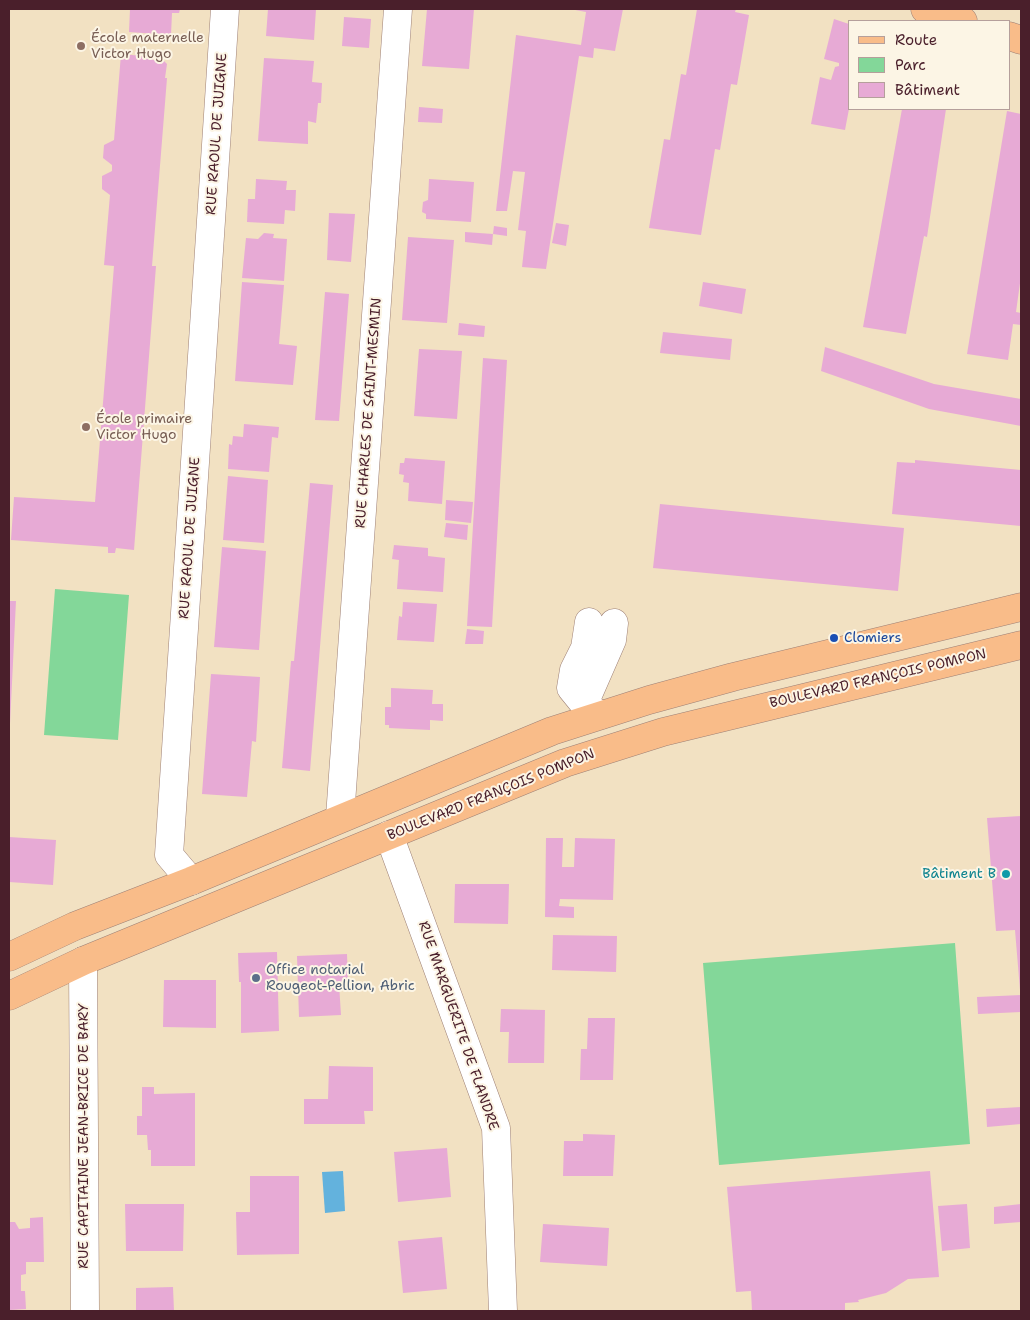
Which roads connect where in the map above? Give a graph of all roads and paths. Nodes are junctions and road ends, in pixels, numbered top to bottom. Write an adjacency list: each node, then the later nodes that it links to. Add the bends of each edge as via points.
1 (225, 9): 11 (street, RUE RAOUL DE JUIGNE, via 169,855)
2 (398, 9): 9 (street, RUE CHARLES DE SAINT-MESMIN)
3 (925, 9): 4 (main road)
4 (960, 20)
5 (1021, 607): 8 (main road)
6 (601, 623): 8 (street, via 612,640)
7 (1021, 645): 10 (main road, BOULEVARD FRANÇOIS POMPON, via 663,732 565,763)
8 (592, 709): 9 (main road, via 552,731)
9 (340, 817): 11 (main road)
10 (389, 835): 13 (main road, BOULEVARD FRANÇOIS POMPON); 16 (street, RUE MARGUERITE DE FLANDRE, via 496,1128)
11 (191, 881): 12 (main road, via 75,926)
12 (9, 957)
13 (83, 961): 14 (main road, BOULEVARD FRANÇOIS POMPON); 15 (street, RUE CAPITAINE JEAN-BRICE DE BARY)
14 (9, 996)
15 (85, 1311)
16 (503, 1311)

